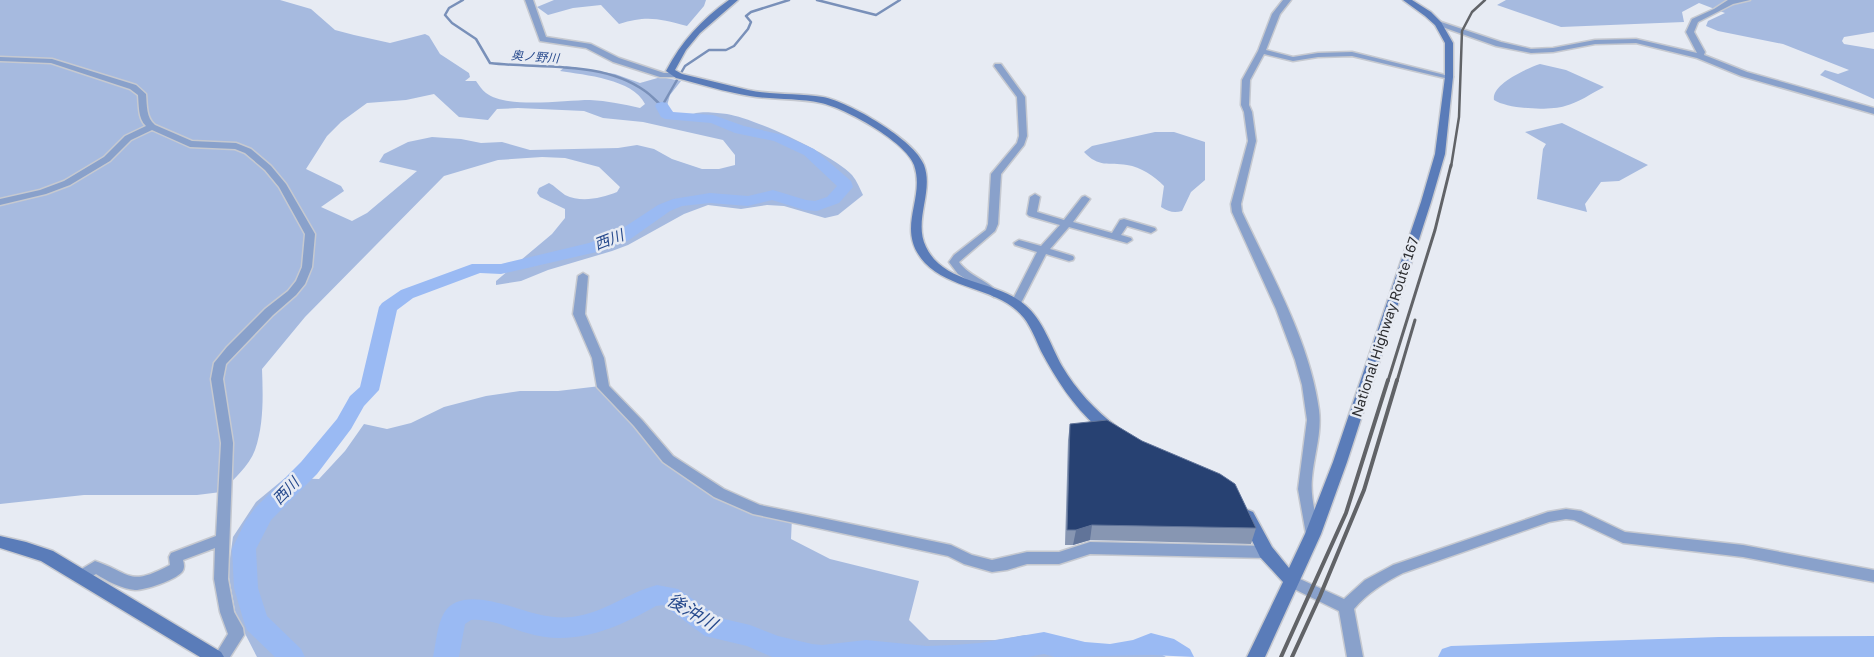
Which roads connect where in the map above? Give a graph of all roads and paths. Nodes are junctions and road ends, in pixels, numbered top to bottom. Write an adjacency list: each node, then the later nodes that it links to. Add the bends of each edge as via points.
1 (529, 0): 11 (street, via 543,38 588,46 663,76)
2 (734, 0): 11 (street, via 716,12 689,40 670,71)
3 (1287, 0): 7 (street, via 1276,14)
4 (1407, 0): 6 (street, National Highway Route 167)
5 (1746, 0): 8 (street, via 1731,2 1695,21 1690,32)
6 (1438, 24): 8 (street, via 1523,50 1547,51 1625,40); 12 (street, National Highway Route 167, via 1449,43)
7 (1262, 51): 12 (street, via 1293,59 1352,54); 30 (street, via 1246,80 1245,105 1252,141 1236,204 1307,384 1313,412 1313,438 1305,489)
8 (1700, 56): 13 (street, via 1749,76)
9 (0, 59): 14 (street, via 52,61 132,87 142,94 146,122)
10 (998, 66): 26 (street, via 1021,97 1023,136 996,174 990,231 954,262)
11 (674, 75): 26 (street, via 749,93 823,100 845,107 896,139 919,164 921,176 915,235 924,254 959,281)
12 (1449, 77): 30 (street, National Highway Route 167, via 1440,154 1426,202)
13 (1874, 111)
14 (152, 127): 17 (street, via 128,138 83,175 43,192); 31 (street, via 190,144 236,146 248,151 268,168 282,186 310,234 308,267 301,282 220,363 217,379 227,443)
15 (1035, 197): 18 (street, via 1032,214)
16 (1085, 198): 18 (street)
17 (0, 202)
18 (1067, 223): 20 (street); 23 (street)
19 (1151, 230): 20 (street, via 1124,222)
20 (1115, 237): 21 (street)
21 (1127, 240)
22 (1020, 242): 23 (street)
23 (1043, 250): 24 (street); 27 (street)
24 (1069, 258)
25 (583, 276): 33 (street, via 578,313 601,362 603,388 668,459 719,493 758,510 951,551 968,560 992,566 1026,558 1059,558 1090,548)
26 (994, 294): 27 (street)
27 (1016, 302): 28 (street, via 1030,317 1074,396)
28 (1120, 436)
29 (1243, 505): 33 (street)
30 (1313, 534): 36 (street, National Highway Route 167)
31 (222, 540): 35 (street, via 176,557 177,568 139,585 120,581 95,567); 41 (street, via 221,579 227,612 236,635)
32 (0, 542): 35 (street, via 47,556)
33 (1266, 552): 36 (street)
34 (1874, 576): 37 (street, via 1743,551 1623,538 1566,514 1528,522 1398,569 1381,577)
35 (80, 577): 40 (street)
36 (1291, 581): 37 (street); 38 (street, National Highway Route 167)
37 (1346, 607): 39 (street)
38 (1258, 652)
39 (1354, 652)
40 (215, 657)
41 (222, 657)

